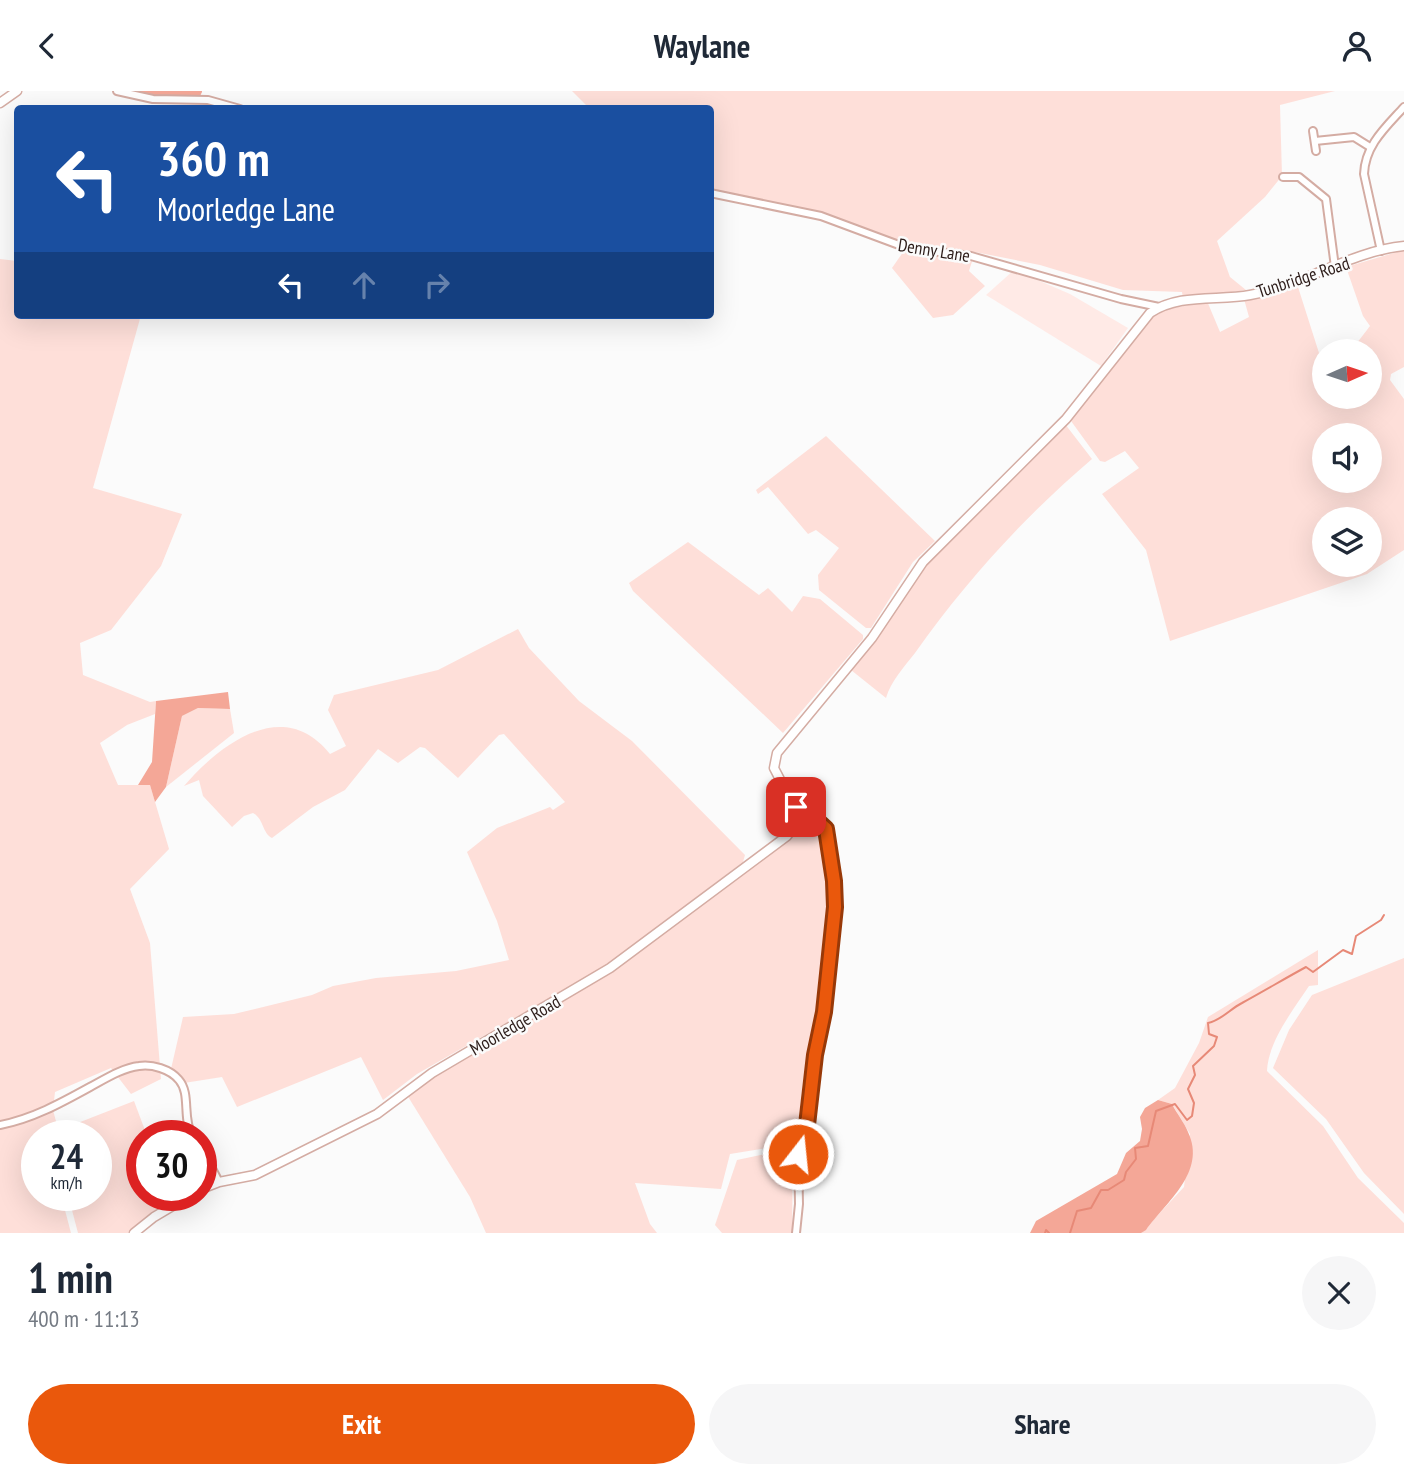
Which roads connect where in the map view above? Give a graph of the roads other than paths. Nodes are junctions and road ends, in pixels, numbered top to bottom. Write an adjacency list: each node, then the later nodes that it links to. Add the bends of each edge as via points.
1 (16, 91): 3 (street)
2 (117, 91): 4 (street)
3 (0, 103)
4 (226, 105)
5 (1404, 107): 8 (street)
6 (1313, 131): 7 (street)
7 (1315, 141): 8 (street, via 1354,137); 9 (street)
8 (1370, 146): 13 (street, via 1364,174)
9 (1316, 151)
10 (1283, 177): 14 (street, via 1299,177 1326,199)
11 (714, 194): 15 (street, Denny Lane, via 821,216 907,248 971,256)
12 (1404, 246): 13 (street, Tunbridge Road)
13 (1381, 251): 14 (street, Tunbridge Road)
14 (1335, 267): 15 (street, Tunbridge Road, via 1264,292)
15 (1159, 307): 16 (street, via 1066,419 923,562 872,638 776,753 774,768)
16 (798, 814): 20 (street, Moorledge Road, via 787,836 610,968 432,1073 366,1121 256,1175); 23 (street, via 814,818 826,829 835,907 824,1012 807,1125 798,1154)
17 (186, 1120): 18 (street, via 182,1084 171,1072 139,1066 33,1116)
18 (0, 1125)
19 (217, 1178): 20 (street)
20 (219, 1182)
21 (164, 1211): 22 (street)
22 (134, 1233)
23 (796, 1233)

